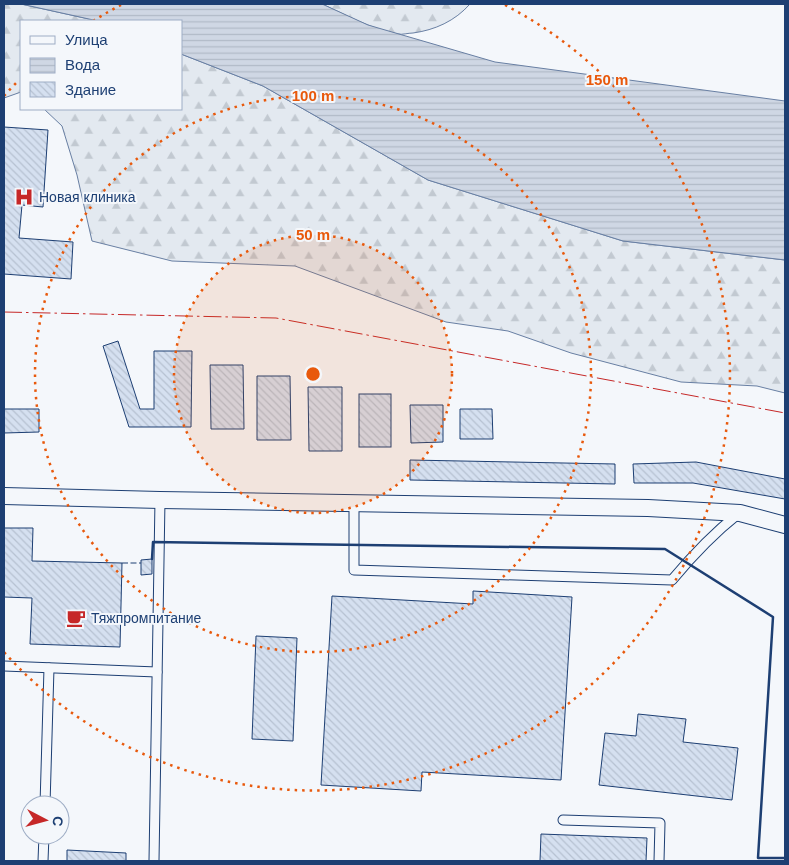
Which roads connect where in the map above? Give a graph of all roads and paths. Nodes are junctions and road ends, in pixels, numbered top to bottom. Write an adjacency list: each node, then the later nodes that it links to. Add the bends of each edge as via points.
1 (4, 496): 2 (street)
2 (160, 500): 3 (street); 8 (lane)
3 (354, 504): 4 (street); 4 (lane, via 354,570 672,580 686,562)
4 (740, 512): 5 (street)
5 (785, 525)
6 (4, 666): 7 (lane)
7 (49, 668): 8 (lane); 9 (lane)
8 (157, 672): 13 (lane)
9 (45, 795)
10 (563, 820): 14 (lane, via 660,823)
11 (44, 845): 12 (lane)
12 (43, 861)
13 (154, 861)
14 (659, 861)

